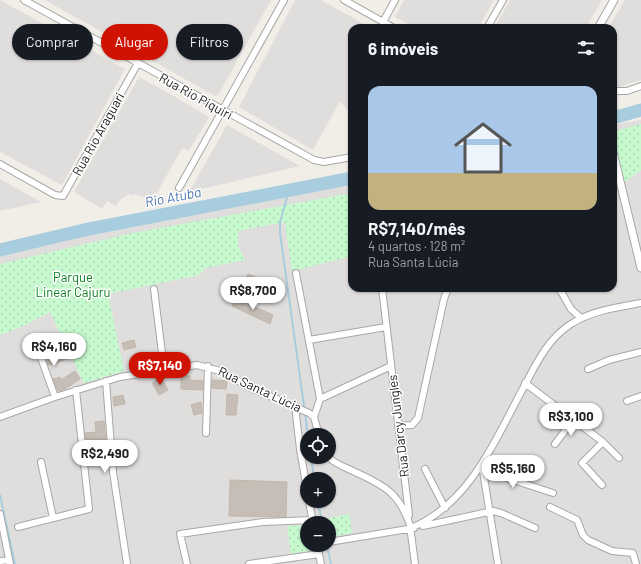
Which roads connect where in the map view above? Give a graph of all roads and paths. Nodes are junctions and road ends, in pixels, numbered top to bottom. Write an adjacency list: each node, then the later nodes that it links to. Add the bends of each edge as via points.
1 (24, 0): 11 (street, Rua Rio Piquiri)
2 (284, 0): 14 (street)
3 (344, 0): 7 (street)
4 (395, 0): 7 (street)
5 (503, 0): 9 (street)
6 (614, 0): 10 (street)
7 (383, 22): 8 (street)
8 (387, 24)
9 (489, 24)
10 (600, 24)
11 (138, 63): 14 (street, Rua Rio Piquiri); 16 (street, Rua Rio Araguari, via 63,196)
12 (641, 86): 13 (street, via 627,91)
13 (617, 91)
14 (222, 110): 15 (street, Rua Rio Piquiri, via 314,160 324,162); 18 (street)
15 (348, 158)
16 (0, 164)
17 (617, 170): 19 (street)
18 (179, 188)
19 (641, 265)
20 (296, 273): 28 (street)
21 (154, 289): 33 (street)
22 (382, 292): 27 (street, Rua Darcy Jungles)
23 (447, 292): 46 (street, via 418,418 412,425)
24 (561, 292): 26 (street, via 571,309)
25 (641, 303): 26 (street)
26 (581, 318): 36 (street, via 554,339)
27 (386, 327): 28 (street); 32 (street, Rua Darcy Jungles)
28 (309, 340): 40 (street)
29 (36, 344): 39 (street)
30 (641, 352): 34 (street, via 609,360)
31 (208, 366): 33 (street, Rua Santa Lúcia, via 193,365); 42 (street, Rua Santa Lúcia, via 251,388); 48 (street)
32 (391, 366): 40 (street); 46 (street, Rua Darcy Jungles)
33 (164, 369): 35 (street, Rua Santa Lúcia)
34 (588, 369)
35 (106, 381): 37 (street, Rua Santa Lúcia); 72 (street, via 113,472)
36 (525, 383): 45 (street); 54 (street)
37 (76, 390): 39 (street, Rua Santa Lúcia); 63 (street, via 89,510)
38 (641, 396): 41 (street)
39 (55, 397): 44 (street, Rua Santa Lúcia)
40 (320, 400): 43 (street)
41 (627, 401)
42 (295, 406): 43 (street, Rua Santa Lúcia); 56 (street)
43 (312, 415): 47 (street, Rua Santa Lúcia)
44 (0, 417)
45 (573, 420): 49 (street); 50 (street)
46 (398, 426): 66 (street, Rua Darcy Jungles)
47 (317, 428)
48 (206, 433)
49 (603, 442): 51 (street); 57 (street, via 582,463)
50 (555, 444)
51 (619, 458)
52 (41, 462): 63 (street)
53 (336, 463): 66 (street, via 390,492 402,505)
54 (482, 465): 58 (street, via 510,479); 60 (street); 61 (street)
55 (425, 469): 60 (street)
56 (304, 472)
57 (602, 485)
58 (553, 493)
59 (550, 507): 78 (street, via 577,520 588,540 612,551 633,553)
60 (445, 508): 66 (street, via 428,521)
61 (490, 512): 66 (street); 67 (street, via 501,512); 77 (street)
62 (0, 514): 71 (street)
63 (53, 518): 65 (street)
64 (300, 522): 73 (street, via 263,522 180,534)
65 (18, 527)
66 (411, 528): 68 (street); 76 (street, Rua Darcy Jungles)
67 (535, 528)
68 (336, 541)
69 (319, 554): 74 (street); 75 (street)
70 (0, 561): 71 (street)
71 (10, 562)
72 (128, 564)
73 (187, 564)
74 (249, 564)
75 (321, 564)
76 (415, 564)
77 (498, 564)
78 (636, 564)

